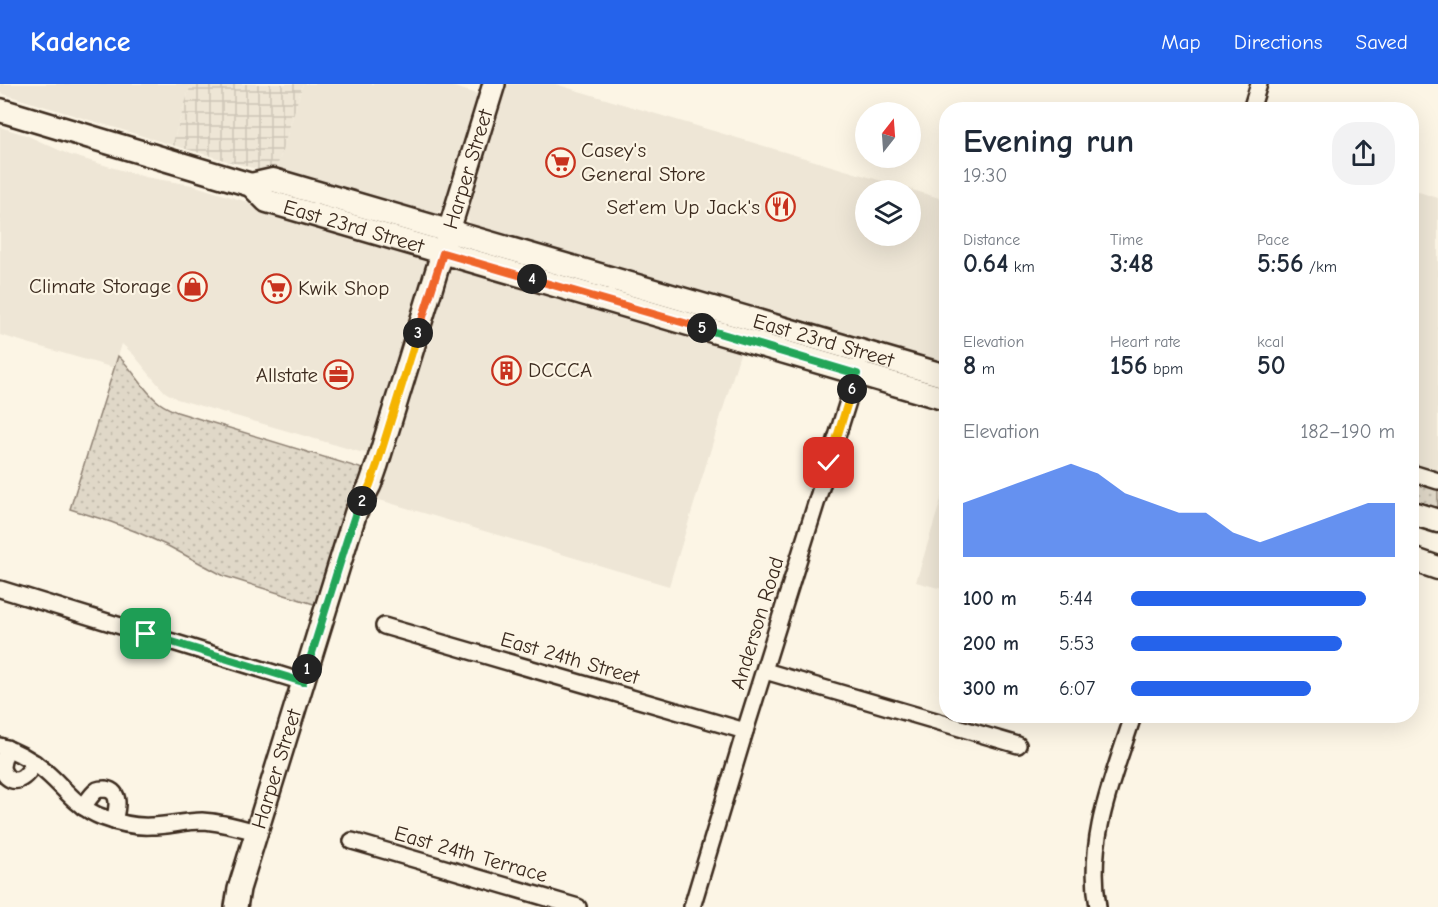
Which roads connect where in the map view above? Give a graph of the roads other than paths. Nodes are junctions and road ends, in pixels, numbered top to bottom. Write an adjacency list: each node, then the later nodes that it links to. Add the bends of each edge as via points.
1 (494, 84): 6 (street, Harper Street)
2 (1259, 84): 3 (street)
3 (1253, 102)
4 (0, 110): 5 (main road, East 23rd Street)
5 (251, 185): 6 (main road, East 23rd Street, via 273,180); 7 (main road, East 23rd Street, via 267,201)
6 (450, 231): 7 (street, Harper Street); 8 (main road, East 23rd Street)
7 (443, 253): 8 (main road, East 23rd Street); 20 (street, Harper Street, via 377,465 356,512)
8 (860, 363): 9 (main road, East 23rd Street); 10 (main road, East 23rd Street); 19 (street, Anderson Road)
9 (939, 375)
10 (939, 396)
11 (1419, 475): 12 (street)
12 (1438, 481)
13 (1419, 515): 14 (main road)
14 (1438, 521)
15 (1419, 561): 16 (main road)
16 (1438, 567)
17 (0, 589): 20 (street)
18 (384, 626): 24 (street, East 24th Street)
19 (765, 670): 21 (street); 24 (street, Anderson Road)
20 (303, 682): 30 (street, Harper Street)
21 (939, 722)
22 (944, 723): 25 (street)
23 (1131, 723): 35 (street, via 1098,834)
24 (745, 731): 34 (street, Anderson Road)
25 (1018, 745)
26 (3, 747): 27 (street); 27 (street, via 2,768 8,778 19,780)
27 (35, 764): 28 (street)
28 (84, 807): 29 (street); 29 (street, via 96,791 107,789 116,797)
29 (114, 821): 30 (street, via 152,826 201,821)
30 (256, 832): 32 (street, Harper Street)
31 (352, 841): 33 (street, East 24th Terrace)
32 (236, 907)
33 (578, 907)
34 (692, 907)
35 (1098, 907)

